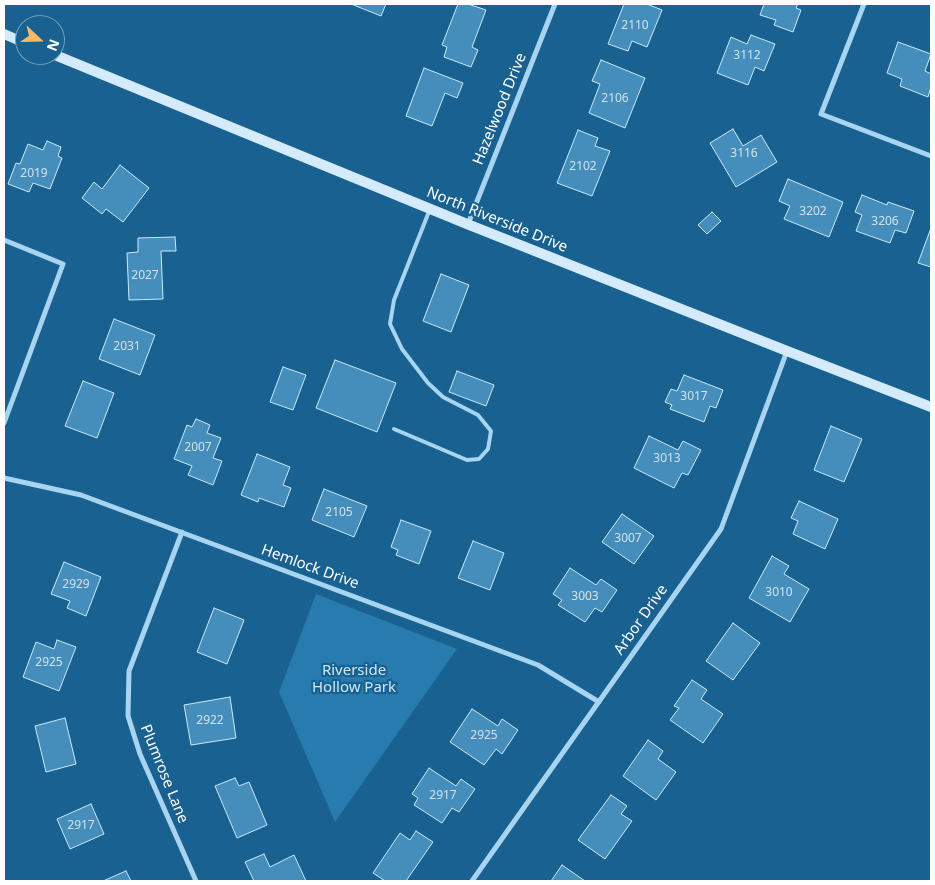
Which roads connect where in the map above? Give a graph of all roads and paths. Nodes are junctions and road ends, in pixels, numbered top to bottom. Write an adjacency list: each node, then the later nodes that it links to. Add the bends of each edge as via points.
1 (555, 4): 6 (street, Hazelwood Drive)
2 (864, 4): 4 (street, via 821,114)
3 (65, 59): 5 (street, North Riverside Drive)
4 (931, 156)
5 (430, 209): 6 (street, North Riverside Drive); 11 (lane, via 394,300 390,324 402,349 442,397 478,415 491,431 488,449 479,459 467,460)
6 (468, 224): 8 (street, North Riverside Drive)
7 (4, 240): 10 (street, via 63,264)
8 (787, 351): 9 (street, North Riverside Drive); 14 (street, Arbor Drive, via 721,529)
9 (931, 407)
10 (4, 423)
11 (394, 429)
12 (4, 478): 13 (street, Hemlock Drive, via 81,495)
13 (182, 532): 14 (street, Hemlock Drive, via 538,665); 15 (street, Plumrose Lane, via 129,671 128,716 140,754)
14 (598, 702): 16 (street, Arbor Drive)
15 (196, 881)
16 (472, 881)

